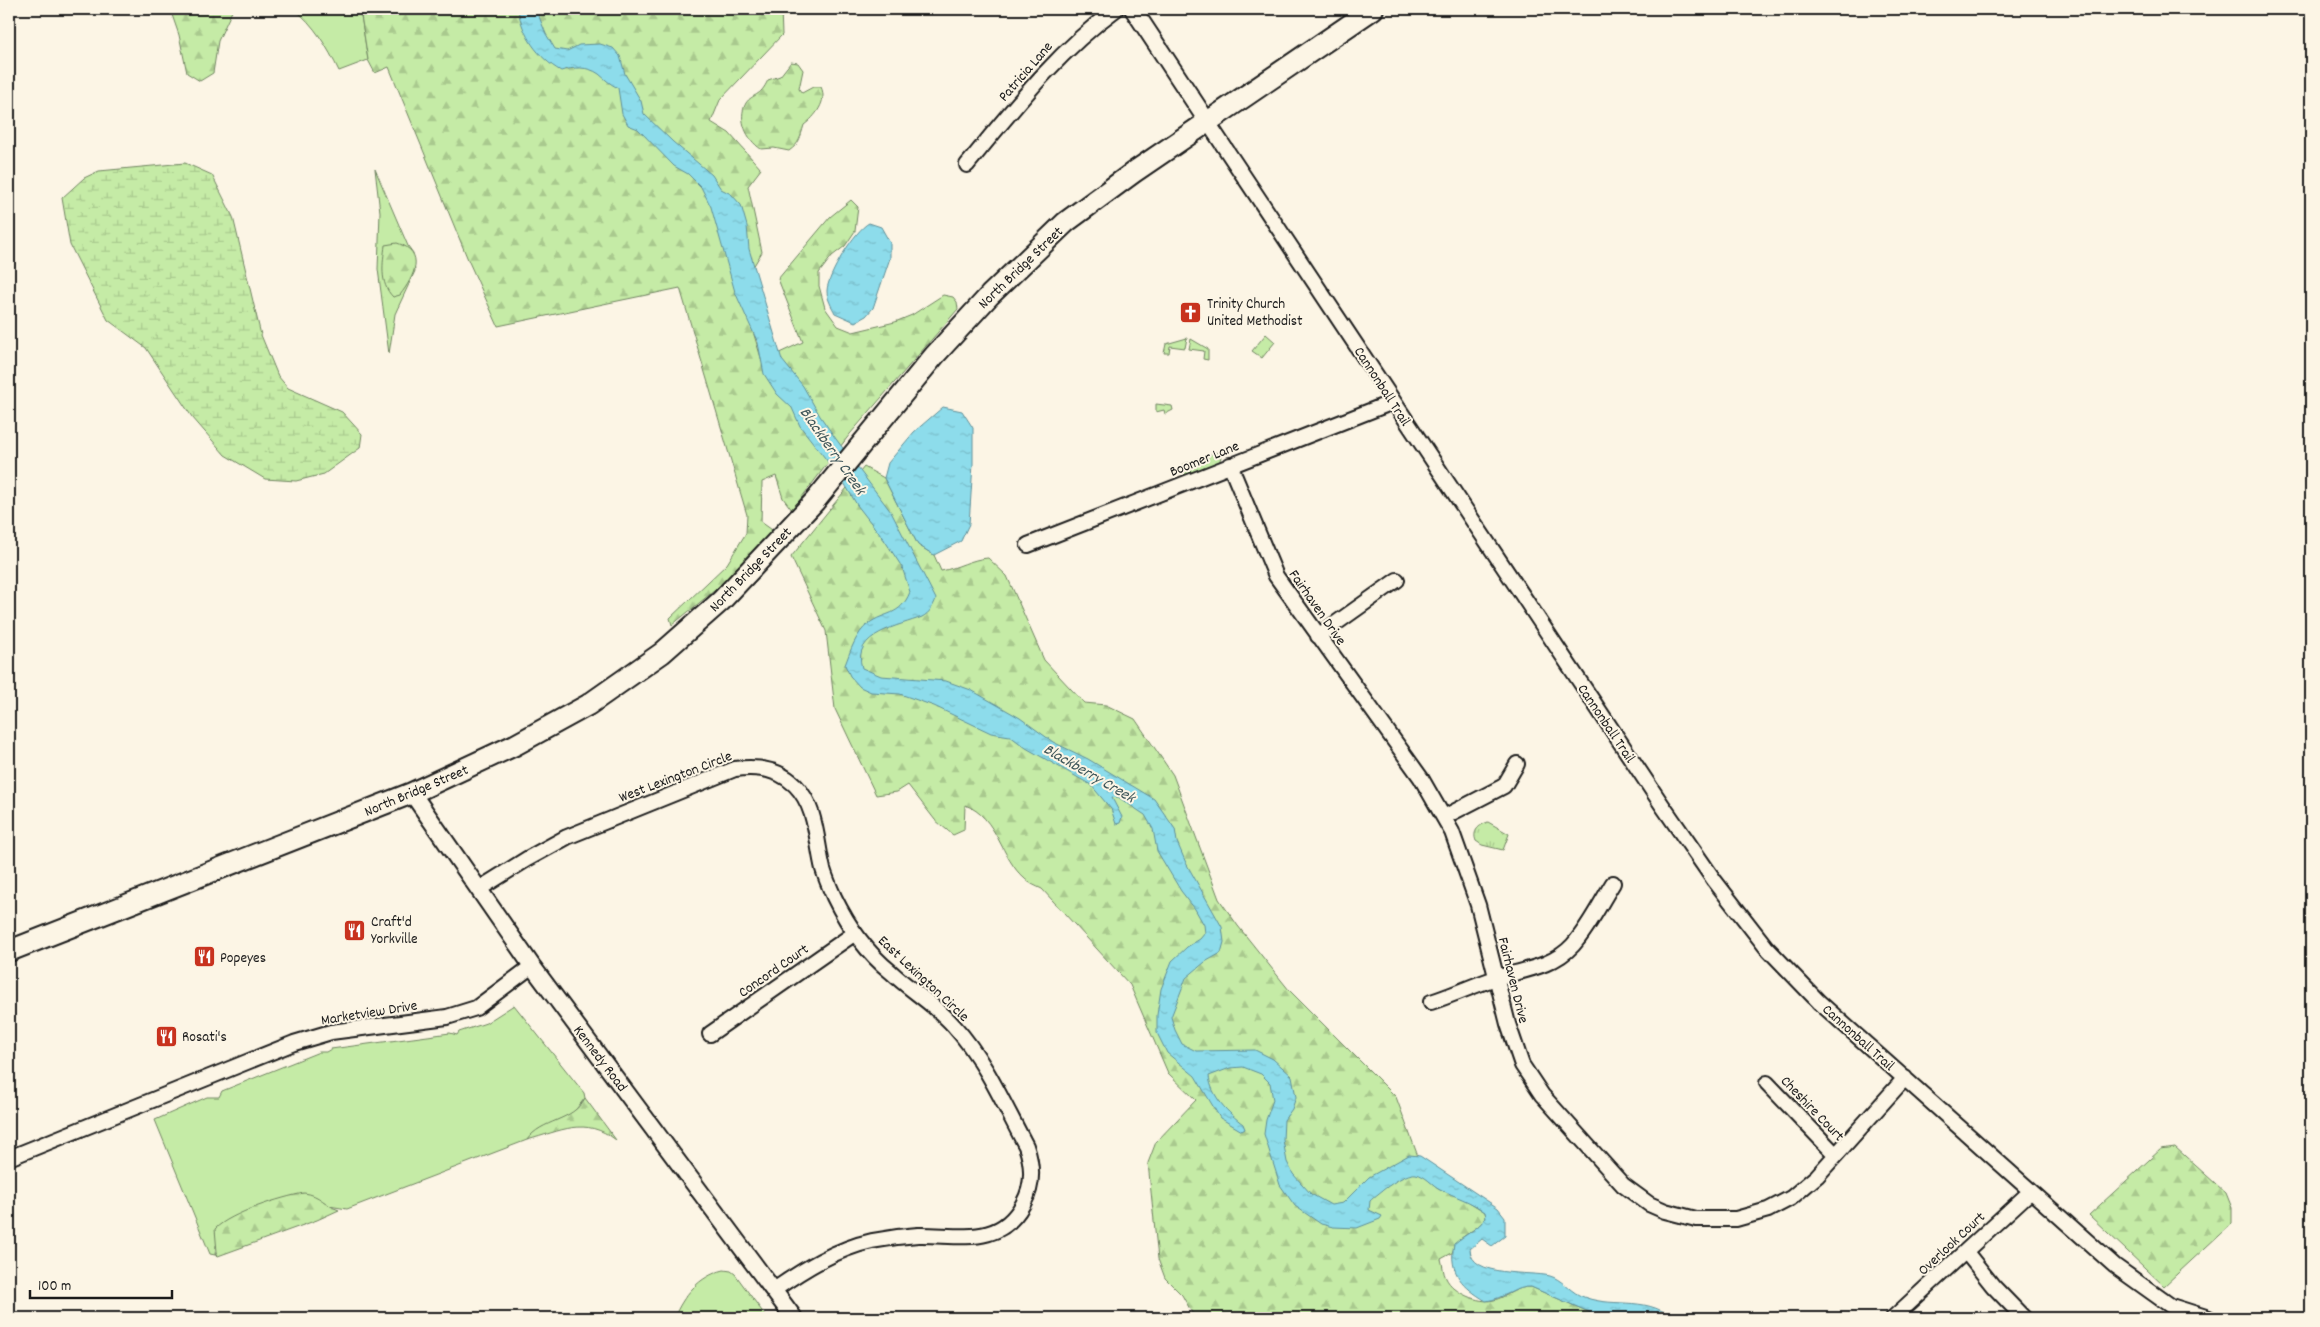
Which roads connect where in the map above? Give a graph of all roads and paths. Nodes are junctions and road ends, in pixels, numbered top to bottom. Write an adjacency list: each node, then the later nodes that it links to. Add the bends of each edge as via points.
1 (1116, 9): 5 (street, Patricia Lane, via 1086,30 1055,60)
2 (1134, 9): 4 (main road, Cannonball Trail)
3 (1373, 9): 4 (highway, North Bridge Street)
4 (1207, 121): 6 (street, Cannonball Trail); 12 (highway, North Bridge Street, via 1066,222 990,295 934,356 815,501 721,601 662,653 588,705 515,745)
5 (967, 164)
6 (1393, 402): 7 (street, Boomer Lane); 22 (street, Cannonball Trail, via 1714,880 1766,948 1819,1002)
7 (1230, 465): 8 (street, Boomer Lane); 10 (street, Fairhaven Drive, via 1276,574)
8 (1028, 545)
9 (1397, 580): 10 (street)
10 (1318, 636): 13 (street, Fairhaven Drive, via 1416,772)
11 (1516, 764): 13 (street, via 1504,786)
12 (412, 793): 15 (main road, Kennedy Road); 17 (highway, North Bridge Street)
13 (1444, 817): 19 (street, Fairhaven Drive, via 1471,882)
14 (1613, 884): 19 (street, via 1582,934 1565,952 1538,967)
15 (479, 889): 16 (street, West Lexington Circle, via 567,837 735,769 759,768 788,779 808,803 826,878); 18 (main road, Kennedy Road)
16 (855, 933): 21 (street, Concord Court); 28 (street, East Lexington Circle, via 890,972 943,1014 972,1049 1026,1146 1032,1166 1029,1191 1019,1212 996,1231 975,1237 918,1235 859,1244 818,1261)
17 (9, 951)
18 (532, 966): 25 (street, Marketview Drive, via 476,1008 447,1017 331,1032 294,1043); 28 (main road, Kennedy Road)
19 (1496, 978): 20 (street); 24 (street, Fairhaven Drive, via 1516,1049 1539,1093 1623,1185 1649,1204 1696,1220 1746,1217 1791,1198)
20 (1431, 1002)
21 (710, 1034)
22 (1905, 1078): 24 (street, Fairhaven Drive); 26 (street, Cannonball Trail)
23 (1767, 1083): 24 (street, Cheshire Court)
24 (1836, 1155)
25 (9, 1158)
26 (2031, 1190): 27 (street, Overlook Court); 32 (street, Cannonball Trail, via 2115,1266 2171,1306)
27 (1966, 1252): 30 (street, Overlook Court); 31 (street)
28 (774, 1290): 29 (main road, Kennedy Road)
29 (794, 1318)
30 (1893, 1318)
31 (2024, 1318)
32 (2209, 1318)

